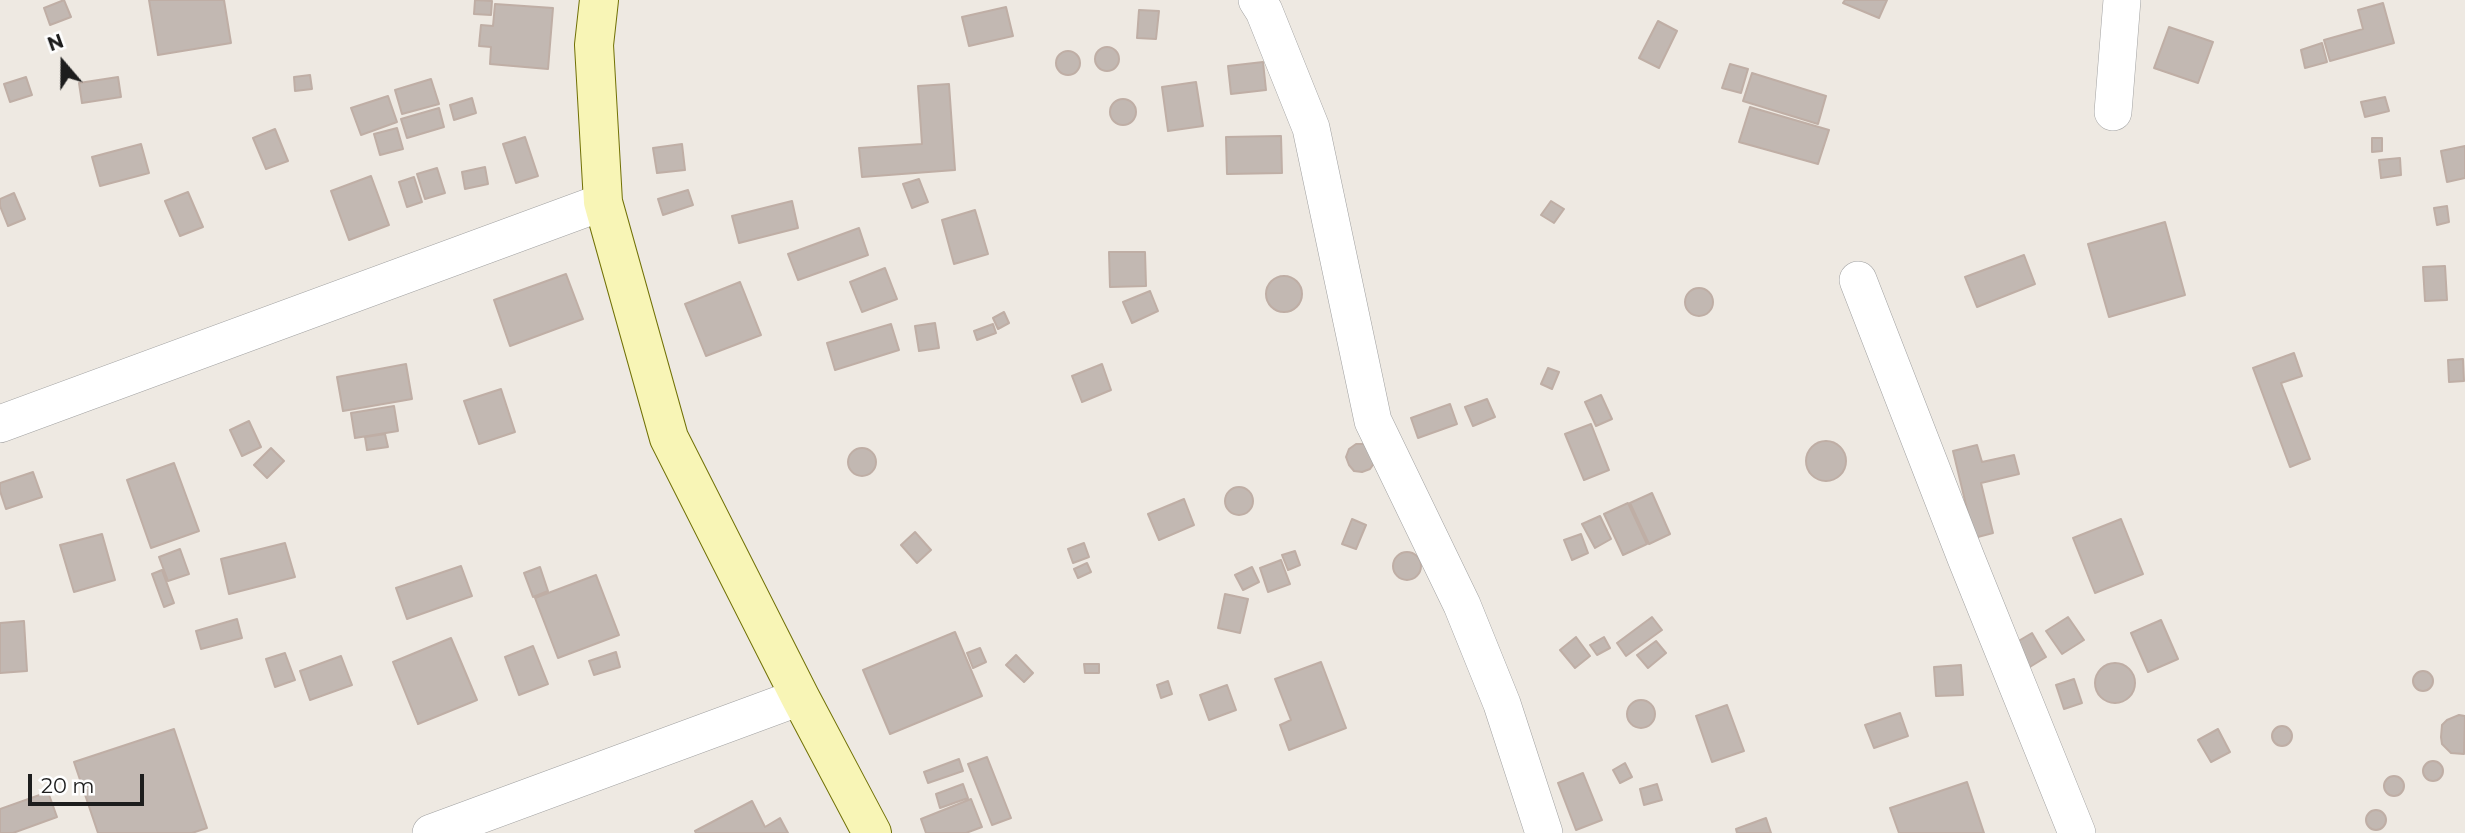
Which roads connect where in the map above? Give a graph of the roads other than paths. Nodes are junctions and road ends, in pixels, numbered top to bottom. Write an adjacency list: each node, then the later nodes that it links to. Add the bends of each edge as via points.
1 (599, 0): 5 (main road, via 594,44)
2 (1257, 0): 11 (street, via 1311,128 1373,421 1462,605 1502,704)
3 (2122, 0): 4 (street)
4 (2112, 112)
5 (603, 202): 7 (street); 8 (main road, via 669,438)
6 (1858, 280): 12 (street)
7 (0, 424)
8 (800, 697): 9 (street); 10 (main road)
9 (431, 833)
10 (872, 833)
11 (1544, 833)
12 (2077, 833)

